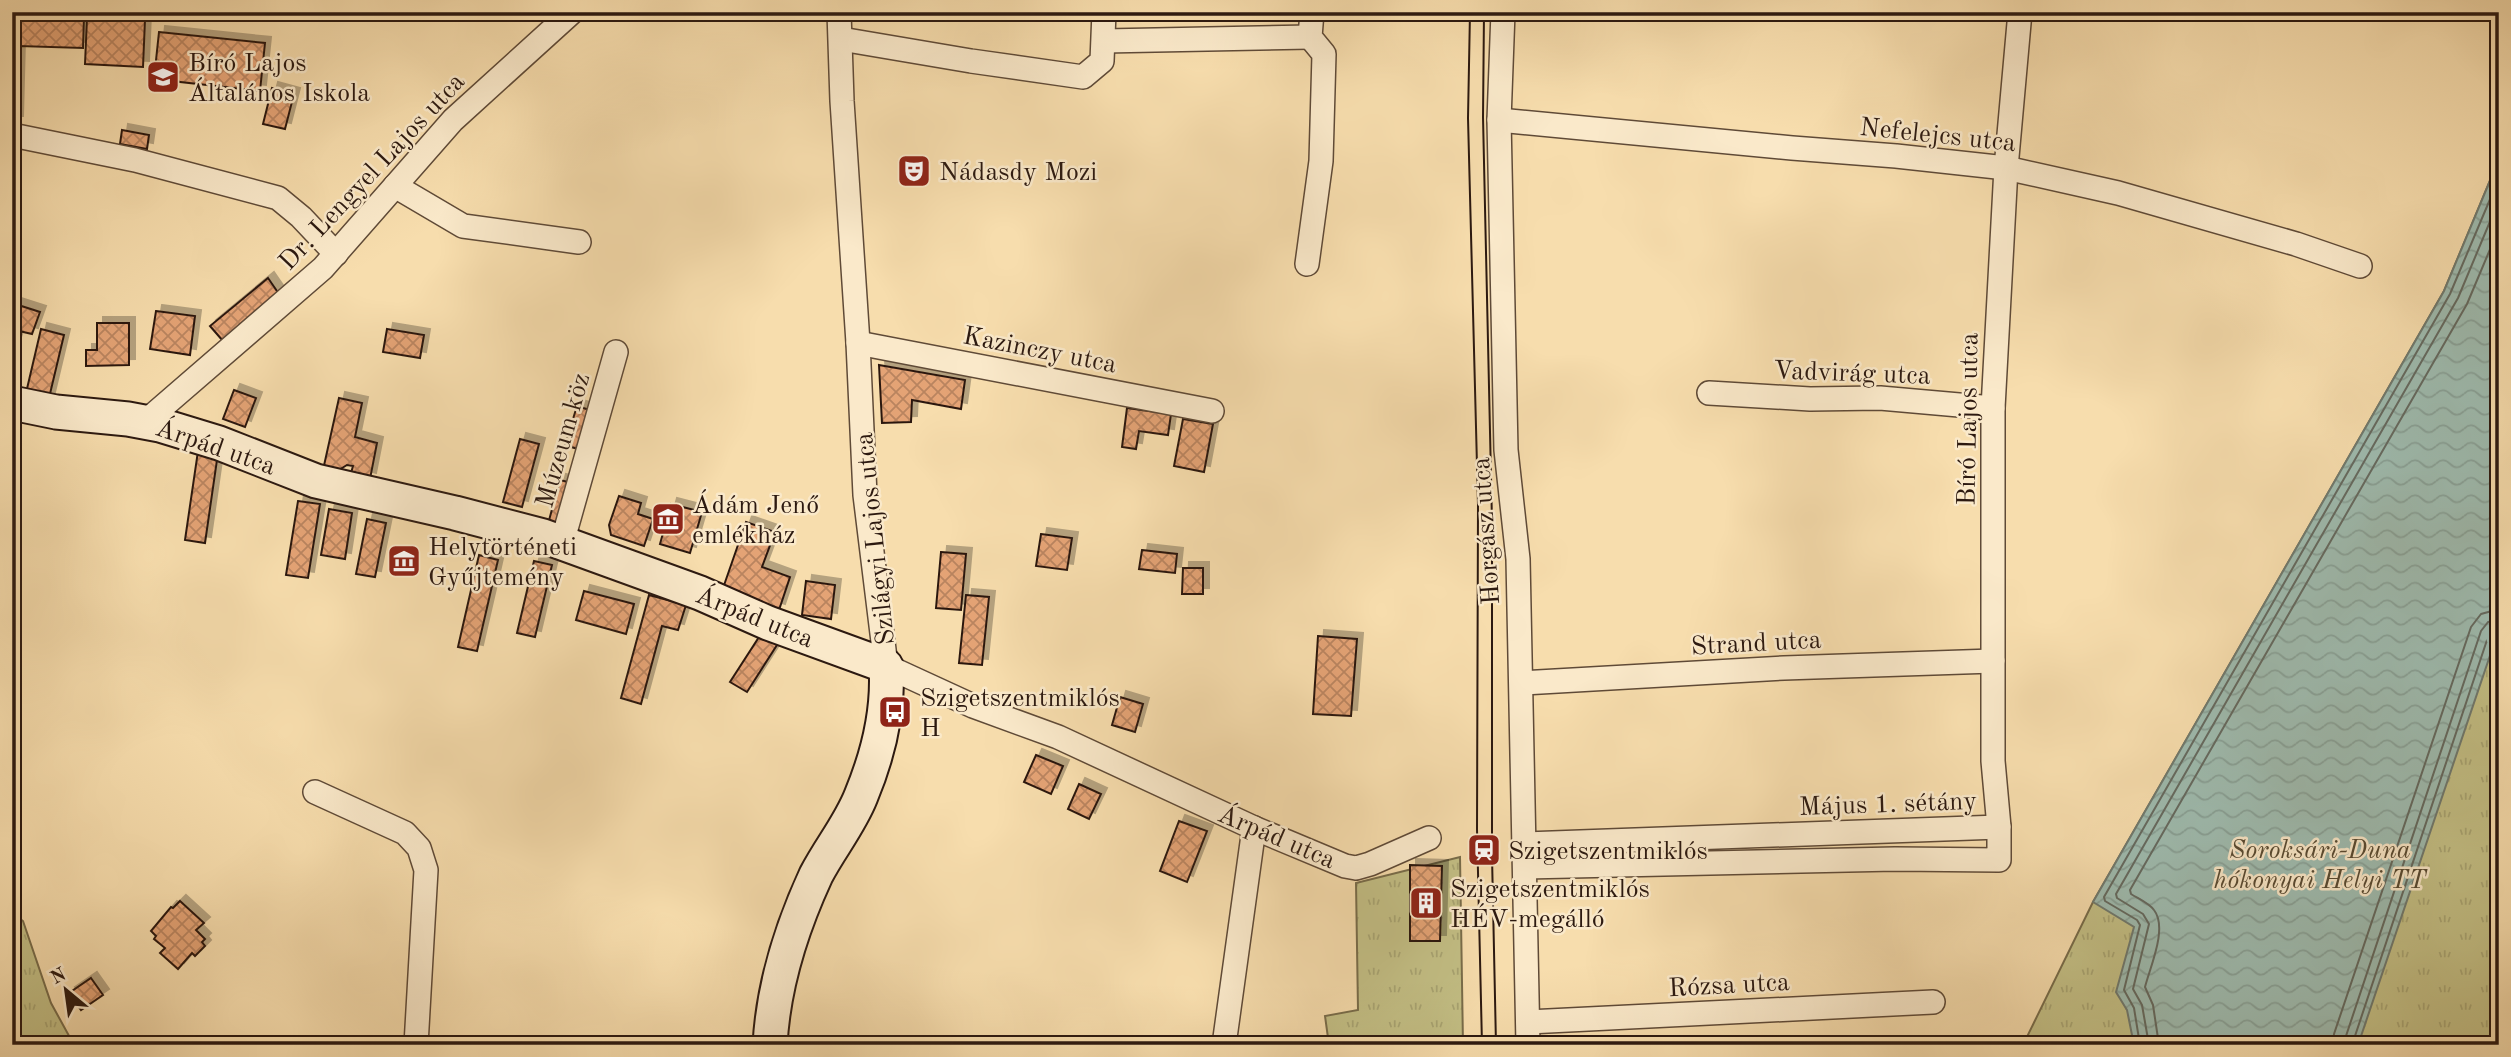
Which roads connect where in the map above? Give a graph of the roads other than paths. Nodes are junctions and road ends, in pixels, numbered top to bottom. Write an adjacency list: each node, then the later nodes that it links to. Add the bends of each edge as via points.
1 (572, 12): 13 (street, Dr. Lengyel Lajos utca, via 453,120)
2 (839, 12): 8 (street, Szilágyi Lajos utca)
3 (1104, 12): 9 (street)
4 (1312, 12): 7 (street)
5 (1503, 12): 10 (street, Horgász utca)
6 (2020, 12): 12 (street, Bíró Lajos utca)
7 (1310, 37): 9 (street); 16 (street, via 1324,54 1321,161)
8 (841, 39): 9 (street, via 1083,77 1102,61); 18 (street, Szilágyi Lajos utca)
9 (1104, 41)
10 (1499, 120): 12 (street, Nefelejcs utca); 30 (street, Horgász utca, via 1506,450 1518,559)
11 (12, 135): 15 (street, via 135,160 278,198)
12 (2006, 168): 17 (street, Nefelejcs utca, via 2118,193); 22 (street, Bíró Lajos utca)
13 (395, 186): 14 (street, via 463,226); 15 (street, Dr. Lengyel Lajos utca)
14 (579, 242)
15 (336, 254): 26 (street, Dr. Lengyel Lajos utca)
16 (1307, 264)
17 (2360, 267)
18 (858, 343): 23 (street, Kazinczy utca); 29 (street, Szilágyi Lajos utca, via 865,495)
19 (616, 352): 27 (street, Múzeum köz)
20 (1709, 393): 22 (street, Vadvirág utca, via 1880,398)
21 (12, 403): 24 (street, Árpád utca)
22 (1993, 408): 28 (street, Bíró Lajos utca)
23 (1212, 411)
24 (56, 412): 25 (street, Árpád utca); 26 (street, Árpád utca)
25 (12, 415)
26 (145, 422): 27 (street, Árpád utca, via 219,443 316,481)
27 (562, 543): 29 (street, Árpád utca)
28 (1993, 661): 30 (street, Strand utca); 32 (street, Bíró Lajos utca, via 1993,761)
29 (886, 666): 33 (street, Árpád utca, via 973,706 1058,737); 39 (street, Szilágyi Lajos utca, via 888,690 880,736 861,798 816,876 798,923 778,989)
30 (1522, 683): 35 (street, Horgász utca)
31 (315, 792): 38 (street, via 405,832 424,857)
32 (1999, 827): 35 (street, Május 1. sétány); 35 (street, Május 1. sétány, via 1999,860)
33 (1254, 828): 34 (street, Árpád utca, via 1356,868); 40 (street)
34 (1429, 838)
35 (1525, 855): 37 (street, Horgász utca)
36 (1933, 1002): 37 (street, Rózsa utca)
37 (1528, 1033)
38 (416, 1045)
39 (770, 1045)
40 (1224, 1045)

